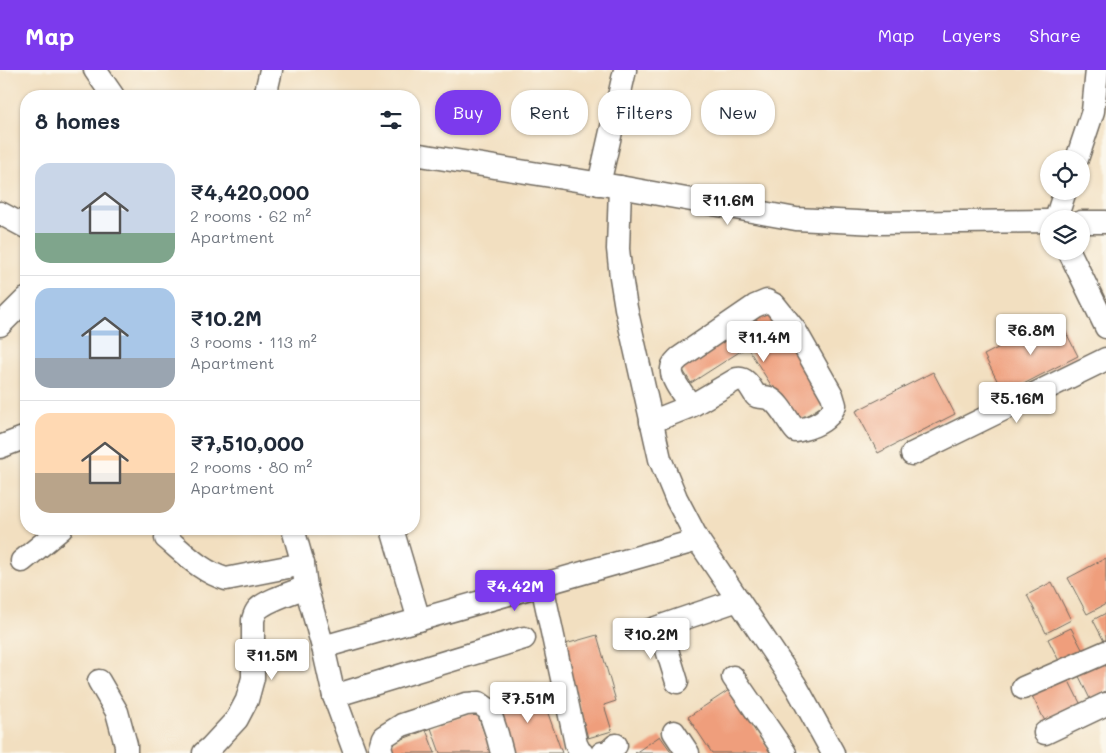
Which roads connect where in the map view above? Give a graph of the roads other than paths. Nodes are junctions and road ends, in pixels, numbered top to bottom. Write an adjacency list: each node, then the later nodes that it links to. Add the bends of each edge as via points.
1 (95, 70): 5 (street)
2 (271, 70): 6 (street)
3 (625, 70): 9 (street)
4 (1097, 70): 7 (street, via 1093,111)
5 (109, 90)
6 (266, 90)
7 (1079, 150)
8 (420, 155): 9 (street)
9 (609, 186): 11 (street, via 796,219 876,223); 21 (street, via 626,308)
10 (0, 213): 14 (street)
11 (1040, 221)
12 (1090, 222): 13 (street)
13 (1106, 222)
14 (20, 225)
15 (1073, 260): 18 (street)
16 (20, 305): 17 (street)
17 (0, 325)
18 (1106, 327)
19 (1106, 359): 24 (street)
20 (692, 406): 20 (street, via 673,377 674,363 767,301 775,305 795,330 835,405 821,422 796,431 777,405 770,399 756,396 746,380 741,378); 21 (street)
21 (651, 422): 29 (street, via 660,459)
22 (20, 439): 23 (street)
23 (0, 447)
24 (912, 454)
25 (54, 535): 30 (street)
26 (296, 535): 31 (street)
27 (394, 535): 35 (street)
28 (166, 538): 31 (street, via 198,565 226,579)
29 (698, 540): 32 (street); 34 (street)
30 (22, 561)
31 (304, 564): 33 (street)
32 (542, 585): 35 (street); 54 (street, via 576,744)
33 (306, 587): 39 (street); 50 (street, via 260,607 256,612 253,620 253,678 247,700 237,719)
34 (738, 600): 36 (street); 57 (street, via 796,686)
35 (419, 620): 39 (street)
36 (660, 627): 37 (street); 43 (street)
37 (638, 634)
38 (524, 638): 45 (street)
39 (323, 647): 45 (street)
40 (1106, 652): 44 (street)
41 (733, 677): 56 (street)
42 (99, 681): 49 (street, via 117,712)
43 (677, 682)
44 (1023, 688)
45 (334, 696): 51 (street)
46 (1106, 704): 48 (street)
47 (674, 732): 55 (street)
48 (1045, 733)
49 (126, 753)
50 (204, 753)
51 (355, 753)
52 (382, 753): 53 (street, via 383,737 391,731 466,704 479,703 489,710)
53 (502, 753)
54 (582, 753)
55 (688, 753)
56 (785, 753)
57 (833, 753)

